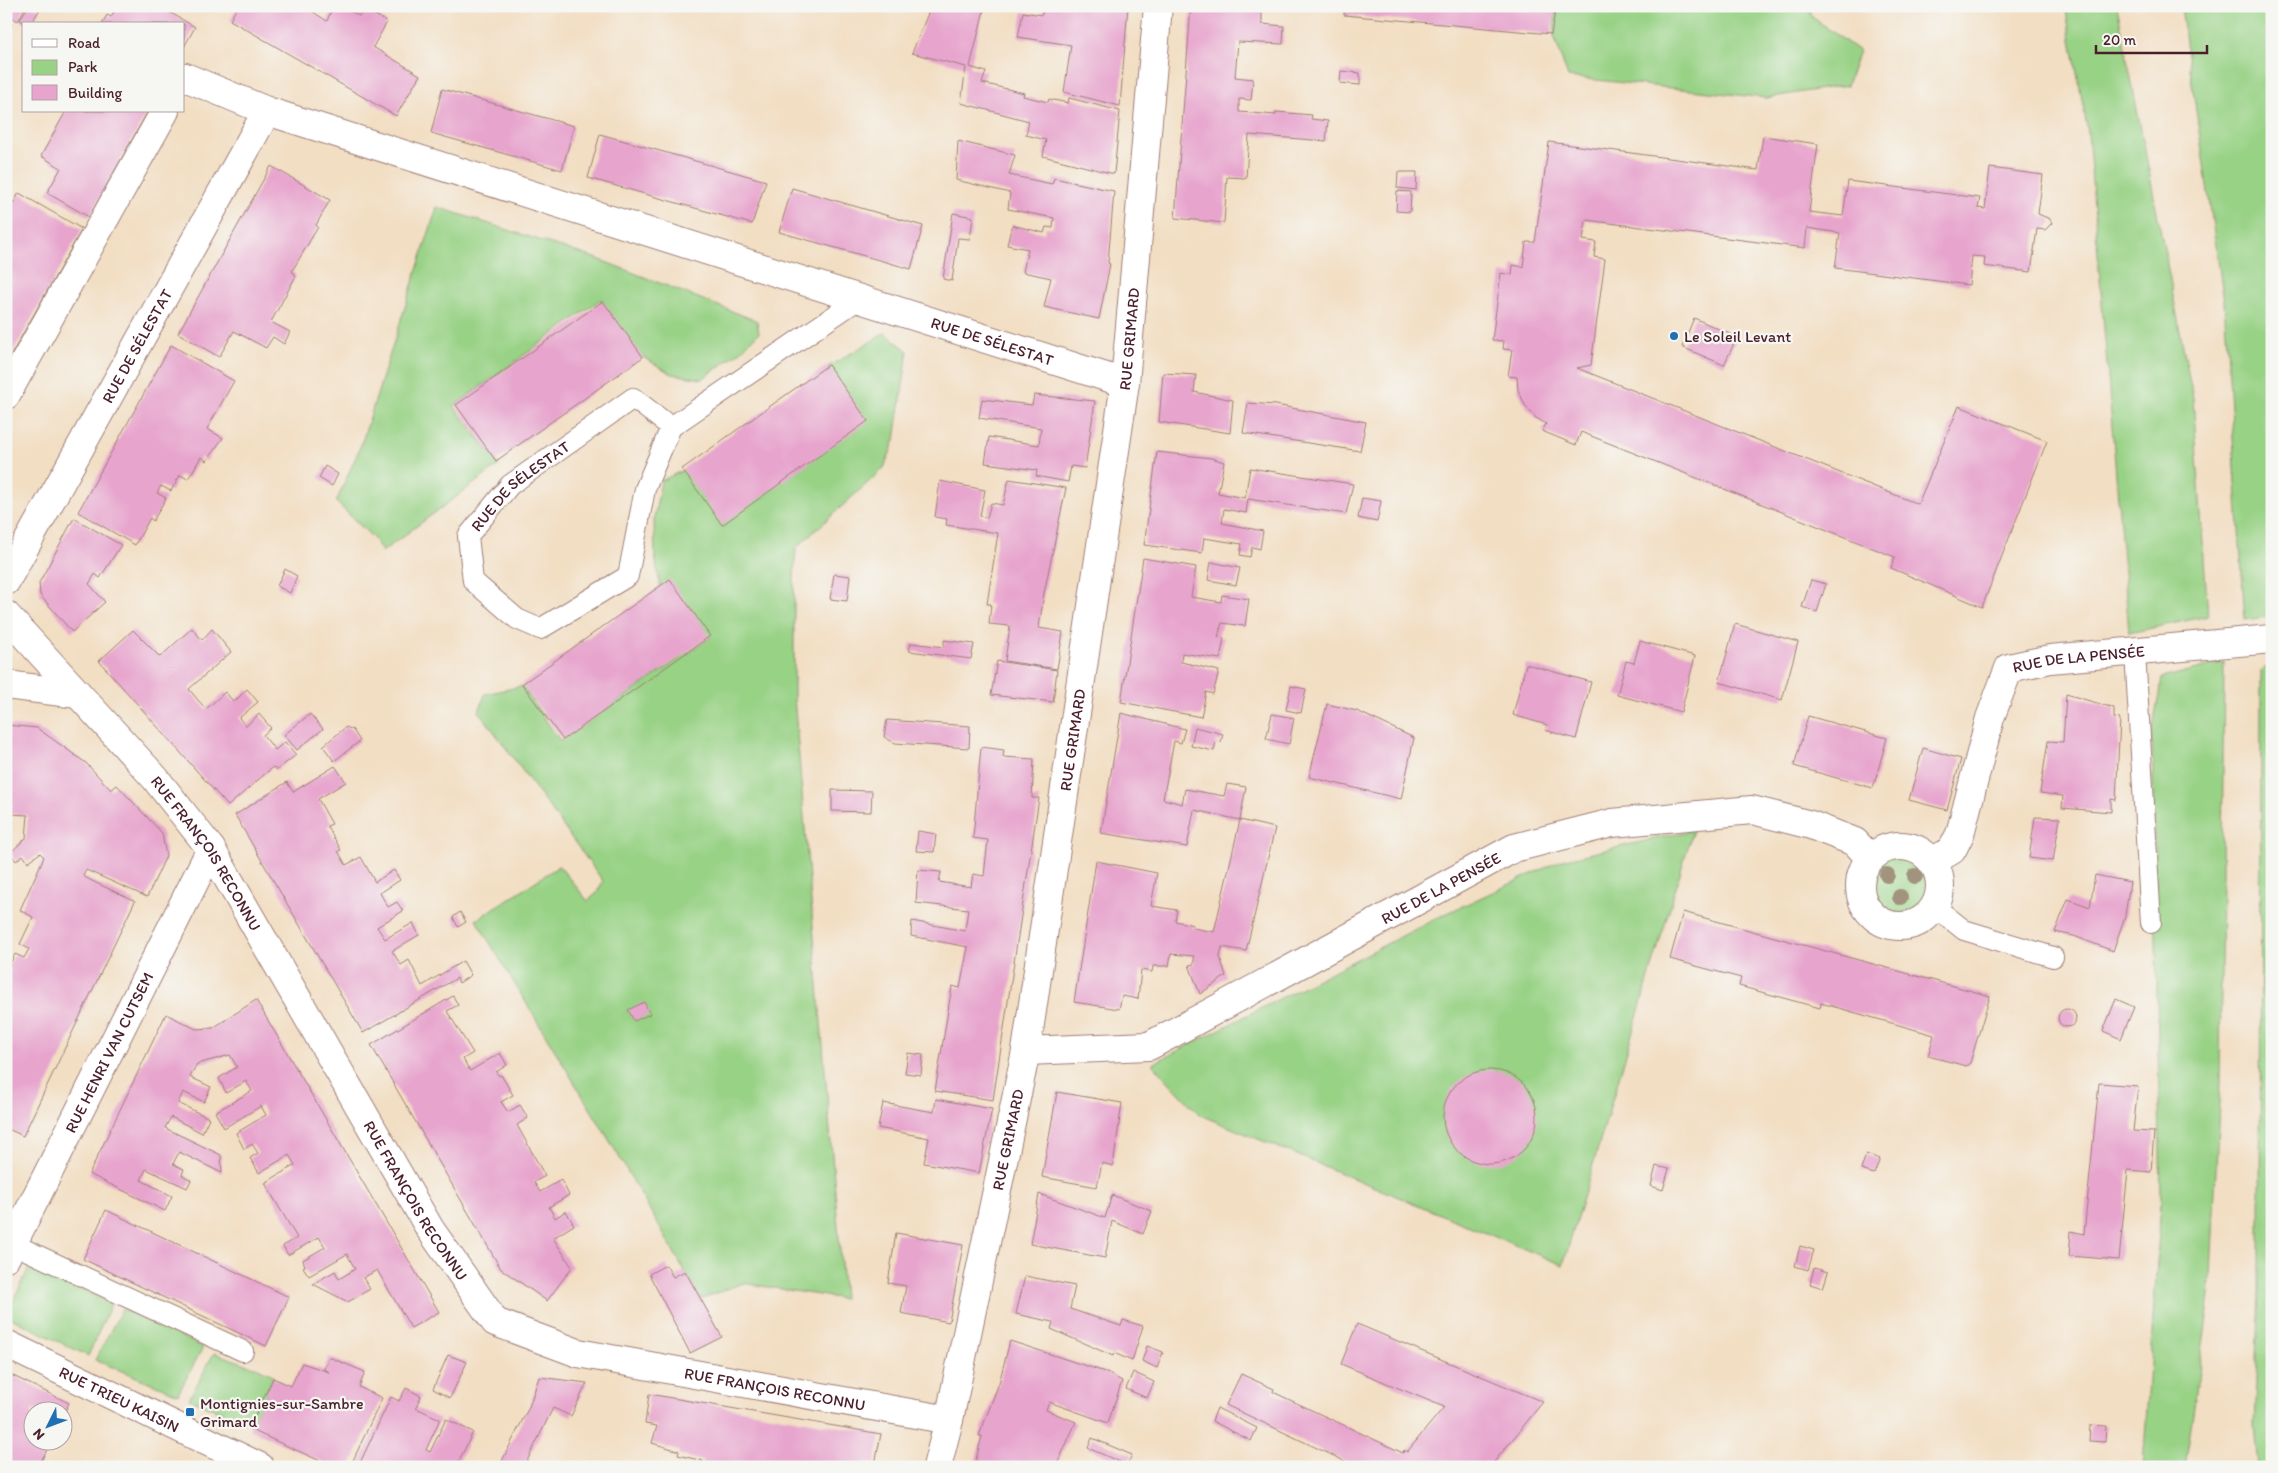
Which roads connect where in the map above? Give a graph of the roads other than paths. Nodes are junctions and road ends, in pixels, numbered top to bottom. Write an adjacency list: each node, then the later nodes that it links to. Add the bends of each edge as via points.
1 (1158, 6): 6 (street, RUE GRIMARD)
2 (185, 77): 3 (street, RUE DE SÉLESTAT)
3 (267, 111): 5 (street, RUE DE SÉLESTAT); 9 (street, RUE DE SÉLESTAT)
4 (164, 112): 7 (street)
5 (860, 299): 6 (street, RUE DE SÉLESTAT); 8 (lane)
6 (1125, 383): 21 (street, RUE GRIMARD)
7 (6, 395)
8 (671, 426): 8 (lane, RUE DE SÉLESTAT, via 645,489 628,576 540,629 516,619 473,581 468,536 510,485 633,398)
9 (6, 581)
10 (6, 615): 14 (street, RUE FRANÇOIS RECONNU)
11 (2272, 639): 12 (street, RUE DE LA PENSÉE)
12 (2135, 652): 17 (street, RUE DE LA PENSÉE, via 2050,659 2009,668 1990,718 1960,834 1952,850); 19 (lane)
13 (6, 685): 14 (street)
14 (78, 694): 15 (street, RUE FRANÇOIS RECONNU, via 155,778)
15 (211, 848): 22 (street, RUE HENRI VAN CUTSEM); 25 (street, RUE FRANÇOIS RECONNU, via 430,1229 494,1322 578,1353)
16 (1870, 858): 17 (street, via 1880,850 1906,846 1918,850); 18 (street, via 1859,883 1860,896 1875,919 1887,925 1914,925); 21 (street, RUE DE LA PENSÉE, via 1854,842 1811,825 1752,810 1612,823 1514,848 1149,1046)
17 (1932, 862): 18 (street, via 1940,882)
18 (1935, 907): 20 (lane, via 1964,930)
19 (2151, 923)
20 (2053, 957)
21 (1026, 1051): 25 (street, RUE GRIMARD)
22 (10, 1250): 24 (lane)
23 (6, 1344): 26 (street, RUE TRIEU KAISIN)
24 (243, 1351)
25 (949, 1420): 27 (street, RUE GRIMARD)
26 (260, 1467)
27 (937, 1467)

